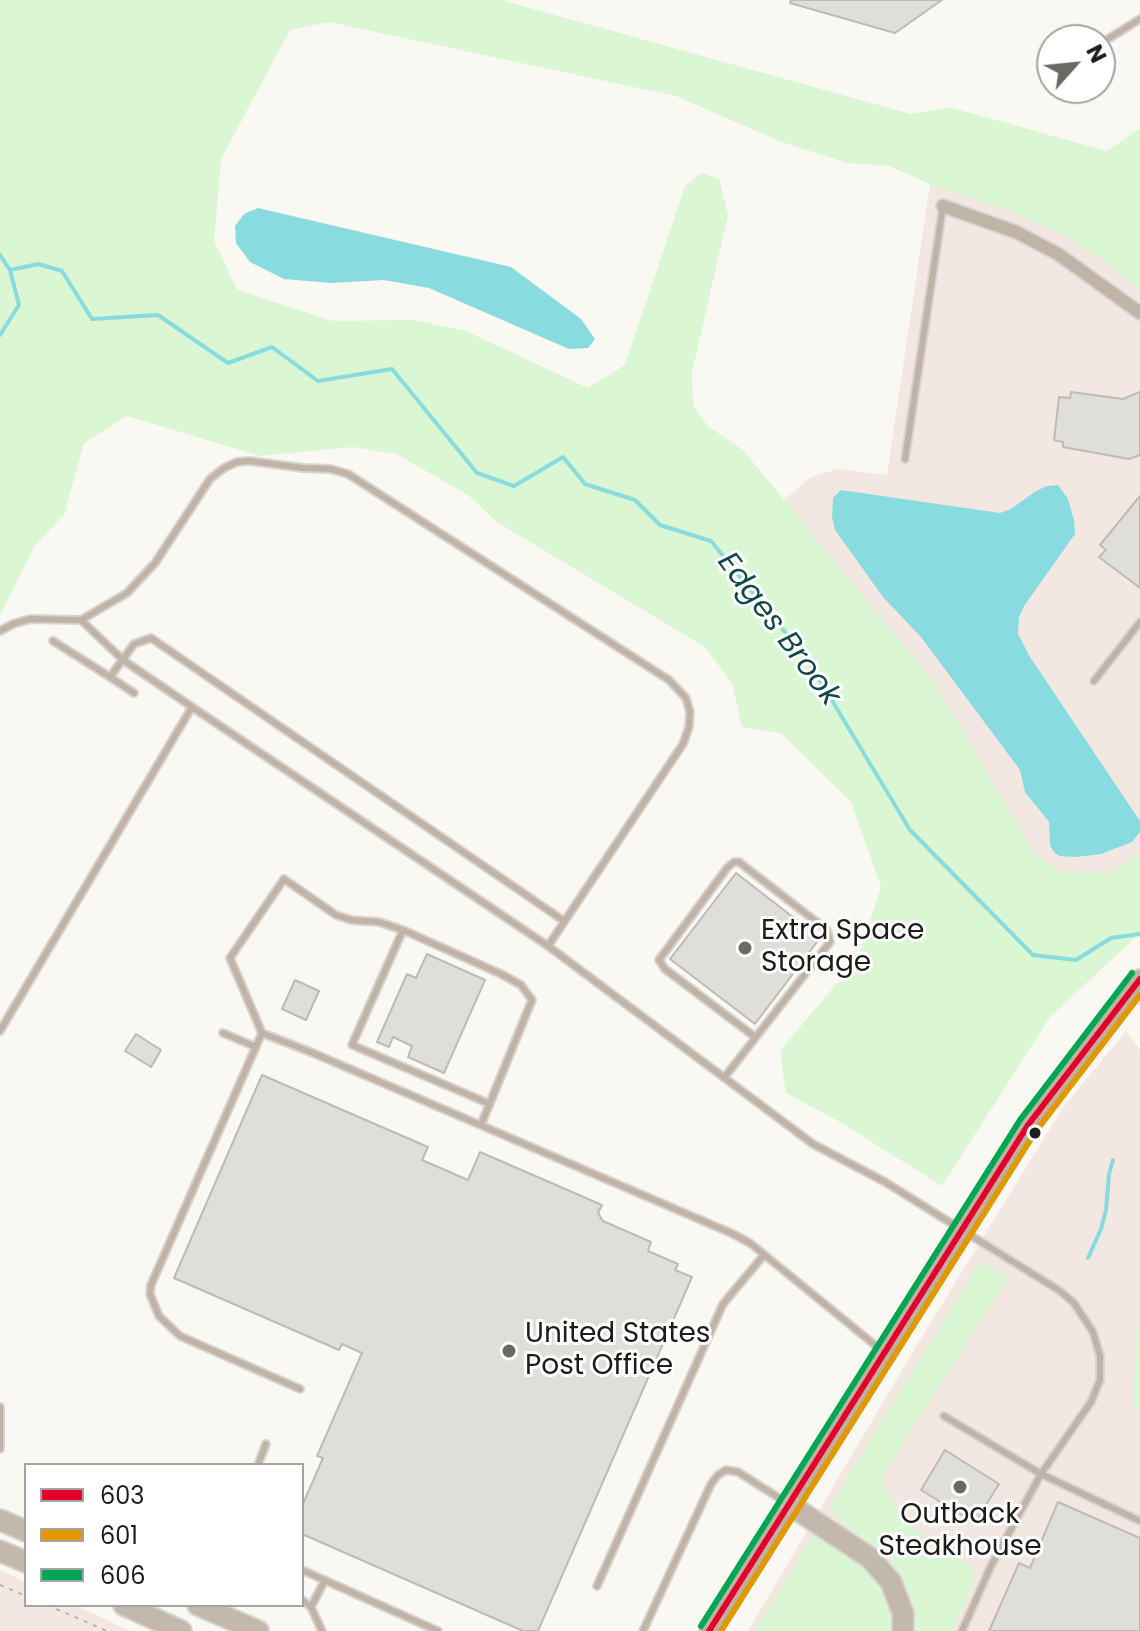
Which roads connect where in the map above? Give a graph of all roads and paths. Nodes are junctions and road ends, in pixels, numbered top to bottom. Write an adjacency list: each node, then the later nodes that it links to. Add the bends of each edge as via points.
1 (1140, 19): 2 (lane)
2 (1116, 34)
3 (943, 206): 4 (street, via 1016,232 1058,254); 5 (lane)
4 (1140, 313)
5 (905, 459)
6 (81, 620): 8 (lane, via 30,619); 10 (lane); 15 (lane, via 127,593 155,563 210,479 224,468 250,461 348,474 669,680 686,698 690,712 683,744)
7 (1140, 622): 12 (lane)
8 (0, 631)
9 (53, 641): 11 (lane)
10 (123, 660): 11 (lane); 14 (lane); 15 (lane, via 134,644 151,638 159,642)
11 (110, 677): 13 (lane)
12 (1094, 681)
13 (134, 693)
14 (192, 707): 17 (lane); 19 (lane)
15 (564, 921): 17 (lane)
16 (403, 930): 21 (lane, via 336,915 284,879 230,958); 25 (lane, via 501,974 521,985 532,1000); 25 (lane, via 352,1045)
17 (548, 946): 24 (lane)
18 (1140, 979): 27 (main road, via 1028,1125)
19 (0, 1031)
20 (223, 1033): 23 (lane)
21 (262, 1033): 23 (lane); 26 (lane)
22 (755, 1037): 22 (lane, via 830,936 734,862 659,960); 24 (lane)
23 (256, 1047): 30 (lane, via 150,1294 159,1316 180,1336)
24 (724, 1078): 27 (lane, via 813,1144)
25 (490, 1104): 26 (lane)
26 (481, 1125): 28 (lane, via 731,1233)
27 (960, 1231): 29 (main road); 36 (lane, via 1070,1298 1093,1332 1100,1380 1091,1402)
28 (764, 1255): 29 (lane); 46 (lane, via 723,1304)
29 (884, 1352): 37 (main road)
30 (300, 1389)
31 (0, 1407): 34 (lane)
32 (944, 1416): 36 (lane)
33 (266, 1444): 35 (lane)
34 (0, 1449)
35 (259, 1463)
36 (1041, 1474): 39 (lane); 62 (lane)
37 (790, 1505): 53 (lane, via 738,1472 718,1475); 60 (main road); 61 (highway, via 870,1558 891,1582 903,1613)
38 (0, 1520): 40 (highway)
39 (1140, 1521)
40 (24, 1530)
41 (0, 1551): 42 (highway)
42 (24, 1561)
43 (304, 1571): 44 (lane)
44 (325, 1580): 52 (lane); 58 (lane)
45 (0, 1585): 47 (path)
46 (597, 1586)
47 (24, 1595)
48 (304, 1602): 52 (lane)
49 (52, 1607): 54 (path)
50 (128, 1607): 55 (highway)
51 (203, 1607): 56 (highway)
52 (311, 1607): 57 (lane)
53 (644, 1630): 59 (lane)
54 (107, 1631)
55 (181, 1631)
56 (258, 1631)
57 (322, 1631)
58 (438, 1631)
59 (636, 1631)
60 (709, 1631)
61 (903, 1631)
62 (962, 1631)

